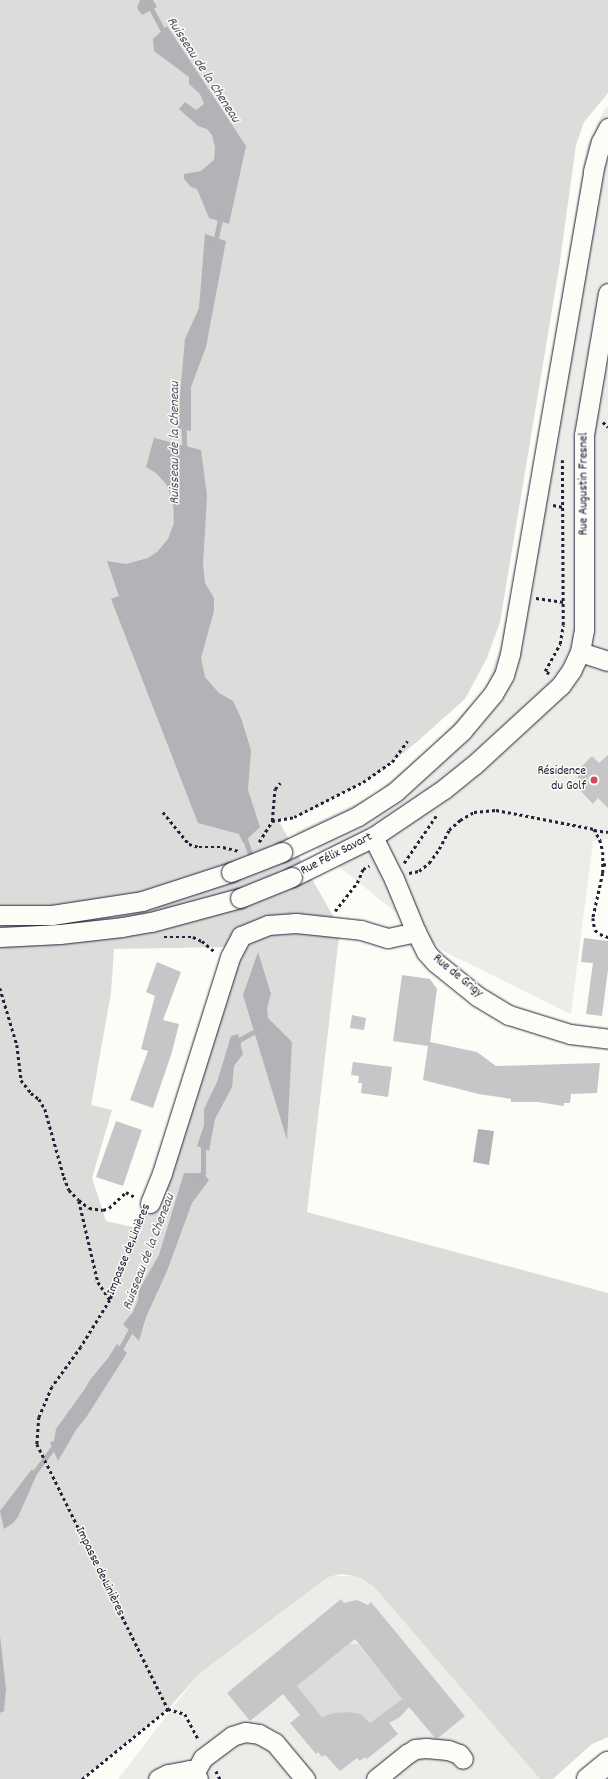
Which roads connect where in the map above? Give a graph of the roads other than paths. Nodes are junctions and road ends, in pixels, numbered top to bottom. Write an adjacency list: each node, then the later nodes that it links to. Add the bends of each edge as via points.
1 (608, 128): 6 (street, bridge, via 593,171 510,654 494,694 462,730 395,792 358,816 282,852 231,872 142,901 52,915)
2 (608, 293): 3 (street, Rue Augustin Fresnel, via 584,434 585,602)
3 (580, 652): 4 (street); 5 (street, Rue Félix Savart, via 561,685 474,765 426,802)
4 (608, 661)
5 (373, 837): 7 (street, Rue de Grigy); 8 (street, Rue Félix Savart, bridge, via 292,877 240,898 166,919 60,934)
6 (0, 916)
7 (416, 932): 9 (street, Rue de Grigy, via 426,952 435,962 477,996 509,1015 570,1034); 10 (street, Impasse de Linières, via 388,938 361,930 296,924 268,925 241,936 230,957 162,1173)
8 (0, 937)
9 (608, 1039)
10 (150, 1203)
11 (463, 1759): 16 (street, via 459,1754 448,1750 415,1749)
12 (608, 1763): 17 (main road)
13 (196, 1777): 14 (street, via 190,1770 168,1774); 15 (street, via 203,1758 232,1736 245,1732 259,1734 275,1743)
14 (158, 1779)
15 (305, 1779)
16 (376, 1779)
17 (588, 1779)

